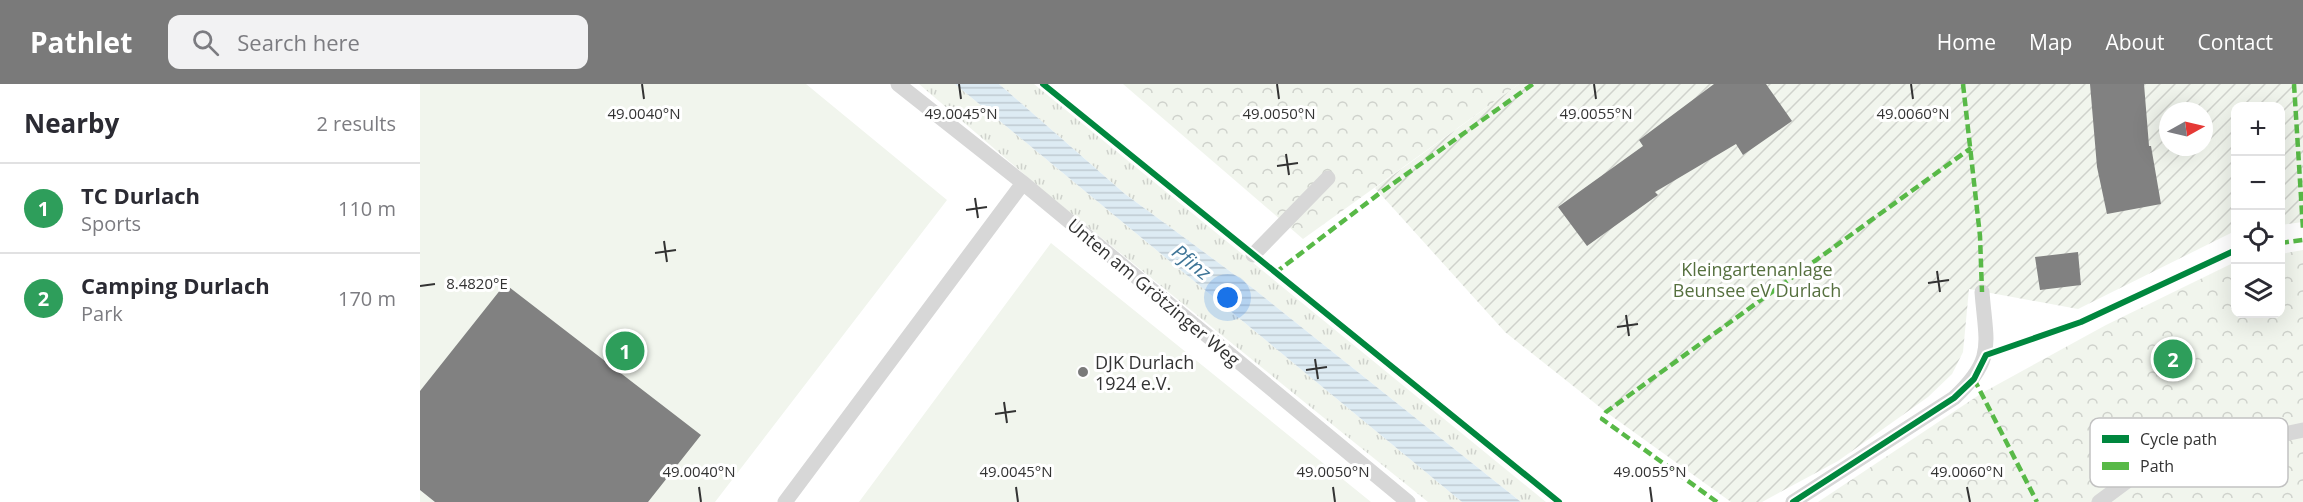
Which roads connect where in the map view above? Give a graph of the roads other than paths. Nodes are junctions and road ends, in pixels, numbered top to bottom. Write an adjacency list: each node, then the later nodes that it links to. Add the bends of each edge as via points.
1 (898, 84): 3 (lane, Unten am Grötzinger Weg)
2 (1328, 178): 4 (lane)
3 (1023, 183): 9 (lane); 10 (lane, Unten am Grötzinger Weg)
4 (1253, 255)
5 (1983, 292): 11 (lane, via 1986,355 1974,379 1954,398)
6 (2303, 429): 7 (lane)
7 (2288, 432)
8 (2119, 487): 12 (lane)
9 (785, 502)
10 (1408, 502)
11 (1793, 502)
12 (2099, 502)

